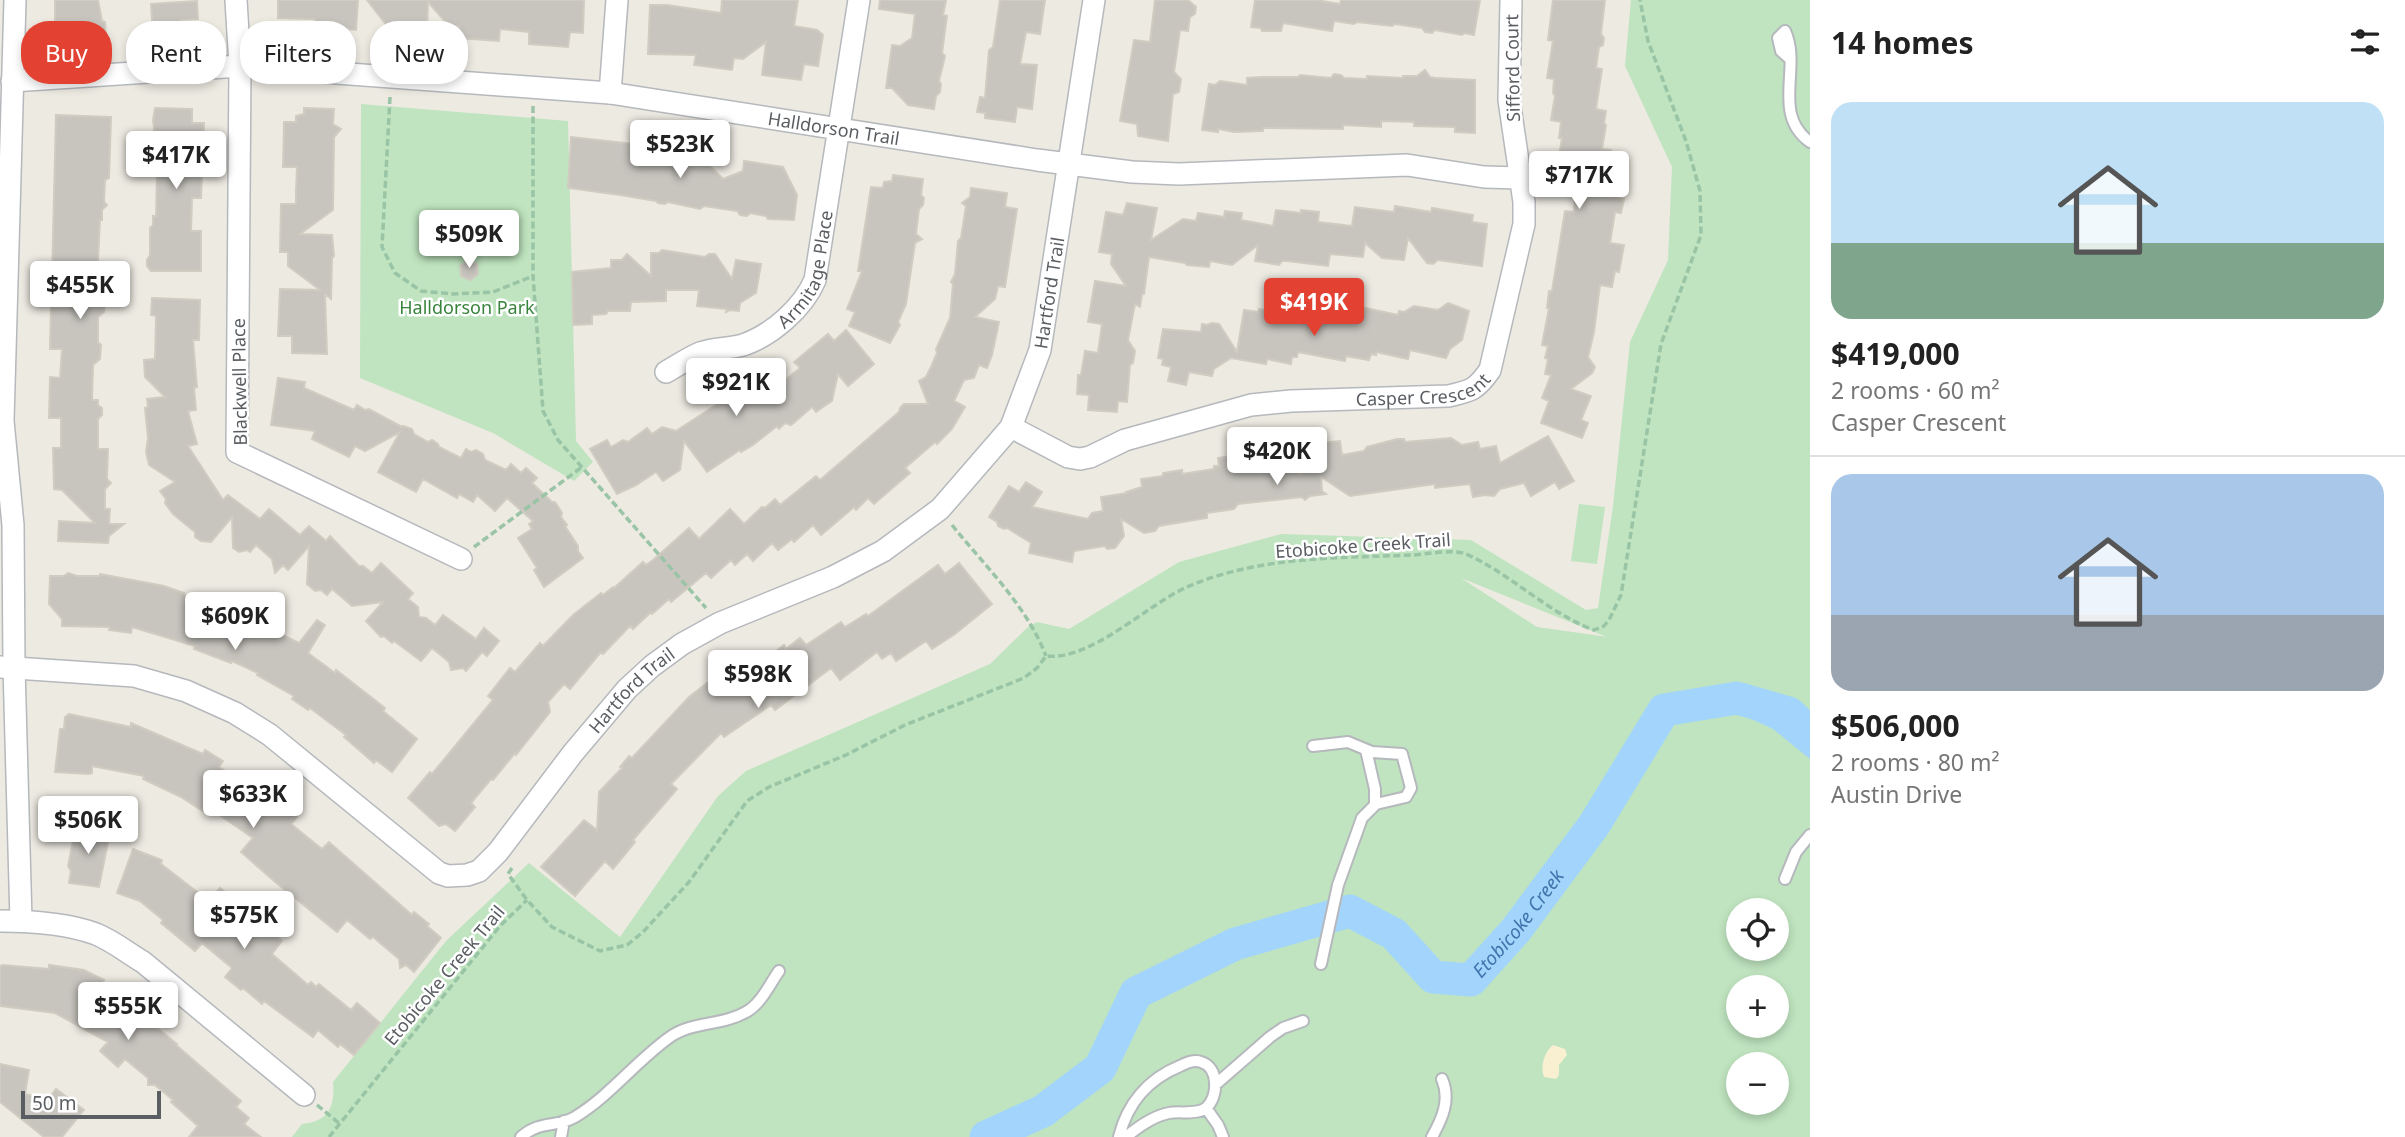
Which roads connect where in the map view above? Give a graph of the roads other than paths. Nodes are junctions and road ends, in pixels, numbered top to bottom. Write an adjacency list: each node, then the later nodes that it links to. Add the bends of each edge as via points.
1 (15, 0): 10 (street)
2 (236, 0): 8 (street)
3 (617, 0): 11 (street)
4 (859, 0): 12 (street, Armitage Place)
5 (1094, 0): 14 (street, Hartford Trail)
6 (1511, 0): 15 (street, Sifford Court, via 1509,100)
7 (1790, 59): 13 (lane, via 1792,124)
8 (240, 66): 10 (street, Halldorson Trail); 19 (street, Blackwell Place, via 237,452)
9 (356, 75): 11 (street, Halldorson Trail)
10 (12, 81): 17 (street)
11 (610, 93): 12 (street, Halldorson Trail)
12 (839, 130): 14 (street, Halldorson Trail); 16 (street, Armitage Place, via 815,280 804,302 762,337 700,353)
13 (1810, 142)
14 (1068, 164): 15 (street, via 1179,174 1407,165); 18 (street, Hartford Trail, via 1040,350)
15 (1520, 178): 18 (street, Casper Crescent, via 1524,223 1490,370 1472,390 1448,396 1251,405 1125,440 1080,459)
16 (666, 372)
17 (1, 420): 20 (street, via 13,525)
18 (1011, 428): 20 (street, Hartford Trail, via 940,509 883,551 833,577 720,623 662,658 627,689 498,852 467,875 439,873 270,735 235,713 186,691 134,676)
19 (460, 559)
20 (7, 667): 26 (street)
21 (1313, 746): 22 (lane, via 1348,742)
22 (1366, 750): 23 (lane); 23 (lane, via 1402,754 1410,784 1406,797)
23 (1375, 805): 27 (lane, via 1362,818 1338,885)
24 (1810, 835): 25 (lane, via 1796,852)
25 (1785, 879)
26 (10, 921): 32 (street, via 60,925 115,944)
27 (1322, 958)
28 (779, 971): 34 (lane, via 749,1010 674,1034 611,1090)
29 (1303, 1021): 31 (lane, via 1270,1037)
30 (1442, 1079): 40 (lane, via 1445,1106)
31 (1215, 1085): 33 (lane); 37 (lane, via 1213,1073 1202,1062 1170,1070 1132,1103)
32 (304, 1095)
33 (1206, 1108): 38 (lane, via 1160,1115); 39 (lane)
34 (564, 1121): 35 (lane, via 539,1126); 36 (lane)
35 (521, 1137)
36 (561, 1137)
37 (1119, 1137)
38 (1126, 1137)
39 (1223, 1137)
40 (1432, 1137)

